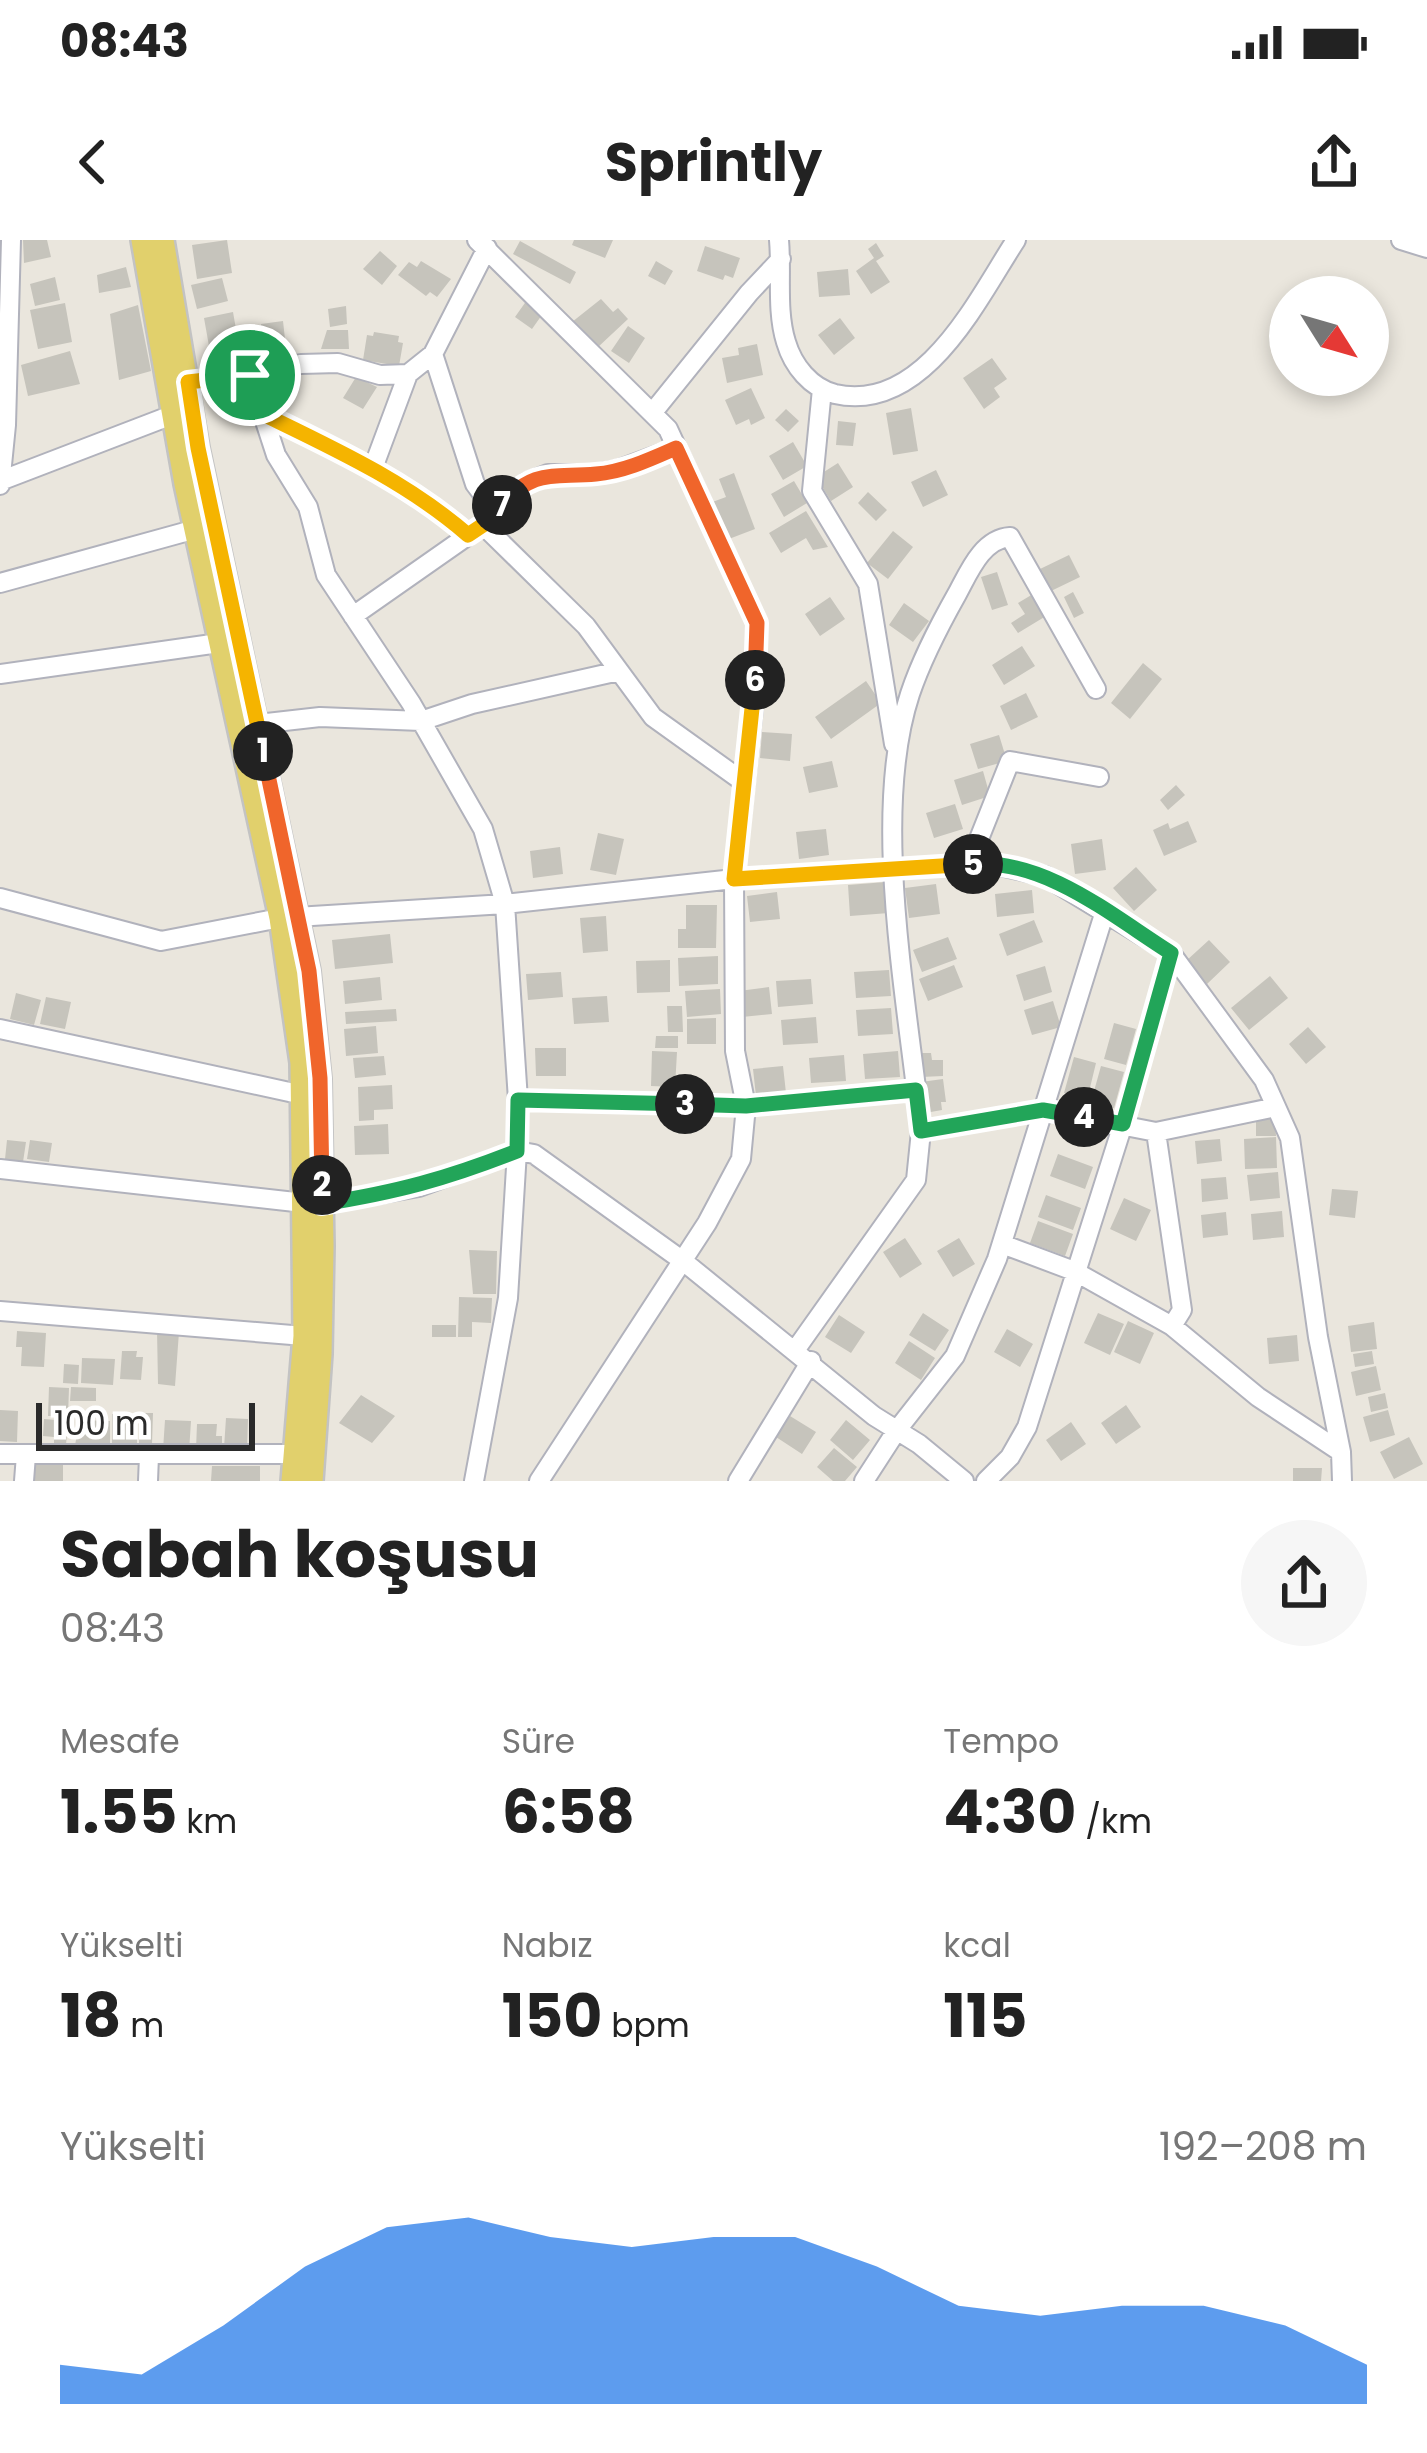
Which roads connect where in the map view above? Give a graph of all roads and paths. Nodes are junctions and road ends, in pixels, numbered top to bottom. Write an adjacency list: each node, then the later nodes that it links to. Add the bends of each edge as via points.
1 (11, 240): 9 (street)
2 (142, 240): 18 (main road)
3 (163, 240): 13 (main road)
4 (1016, 240): 14 (street, via 952,340 920,370 866,394)
5 (1401, 240): 7 (street)
6 (482, 244): 10 (street); 16 (street)
7 (1427, 248)
8 (780, 250): 14 (street, via 786,344); 16 (street)
9 (4, 290): 15 (street)
10 (433, 354): 11 (street); 22 (street)
11 (408, 374): 12 (street, via 320,364); 20 (street)
12 (250, 375): 13 (street); 17 (street)
13 (188, 382): 31 (main road)
14 (822, 389): 32 (street, via 812,491 868,584)
15 (3, 411): 21 (street)
16 (653, 412): 19 (street)
17 (263, 414): 20 (street); 25 (street, via 276,455 308,507 326,575)
18 (172, 415): 21 (street); 23 (main road)
19 (676, 448): 22 (street, via 616,470 537,478); 34 (street, via 757,623)
20 (374, 468): 22 (street, via 436,507)
21 (0, 483)
22 (482, 524): 25 (street); 27 (street, via 586,626)
23 (196, 529): 24 (street); 26 (main road)
24 (0, 583)
25 (353, 616): 30 (street)
26 (219, 643): 28 (street); 41 (main road)
27 (619, 671): 30 (street); 34 (street, via 653,717)
28 (0, 674)
29 (1096, 689): 32 (street, via 1003,537 974,562 931,641)
30 (421, 722): 31 (street, via 320,717); 39 (street, via 482,829)
31 (258, 724): 41 (main road)
32 (896, 755): 36 (street)
33 (1099, 777): 35 (street, via 1010,760)
34 (745, 783): 37 (street)
35 (969, 864): 36 (street); 40 (street, via 1045,876)
36 (893, 869): 37 (street); 44 (street)
37 (734, 879): 39 (street); 47 (street, via 734,1051)
38 (0, 898): 41 (street, via 161,941)
39 (505, 904): 41 (street); 46 (street)
40 (1105, 911): 42 (street); 49 (street)
41 (289, 918): 45 (main road); 55 (main road, via 309,971 320,1078)
42 (1171, 953): 48 (street); 50 (street)
43 (0, 1029): 45 (street)
44 (916, 1090): 47 (street); 51 (street)
45 (303, 1096): 55 (main road)
46 (518, 1100): 47 (street); 53 (street)
47 (746, 1106): 57 (street, via 740,1159)
48 (1276, 1107): 52 (street); 64 (street, via 1290,1138)
49 (1043, 1110): 50 (street); 51 (street); 56 (street)
50 (1123, 1124): 52 (street); 58 (street)
51 (921, 1131): 62 (street, via 916,1180)
52 (1156, 1132): 60 (street, via 1182,1310)
53 (517, 1151): 55 (street, via 419,1187); 57 (street, via 542,1157); 69 (street, via 508,1298)
54 (0, 1169): 55 (street)
55 (313, 1204): 61 (main road); 67 (main road, via 321,1354)
56 (1002, 1244): 58 (street); 63 (street, via 955,1356)
57 (682, 1261): 62 (street); 74 (street)
58 (1074, 1271): 60 (street); 78 (street, via 1027,1427)
59 (0, 1311): 61 (street)
60 (1172, 1326): 64 (street)
61 (304, 1336): 67 (main road)
62 (803, 1355): 63 (street); 75 (street)
63 (897, 1430): 76 (street); 77 (street)
64 (1341, 1452): 79 (street)
65 (0, 1454): 66 (street)
66 (26, 1454): 68 (street); 70 (street)
67 (304, 1454): 68 (street); 72 (main road); 73 (main road)
68 (149, 1456): 71 (street)
69 (480, 1478)
70 (24, 1481)
71 (148, 1481)
72 (292, 1481)
73 (312, 1481)
74 (539, 1481)
75 (738, 1481)
76 (864, 1481)
77 (964, 1481)
78 (986, 1481)
79 (1342, 1481)

